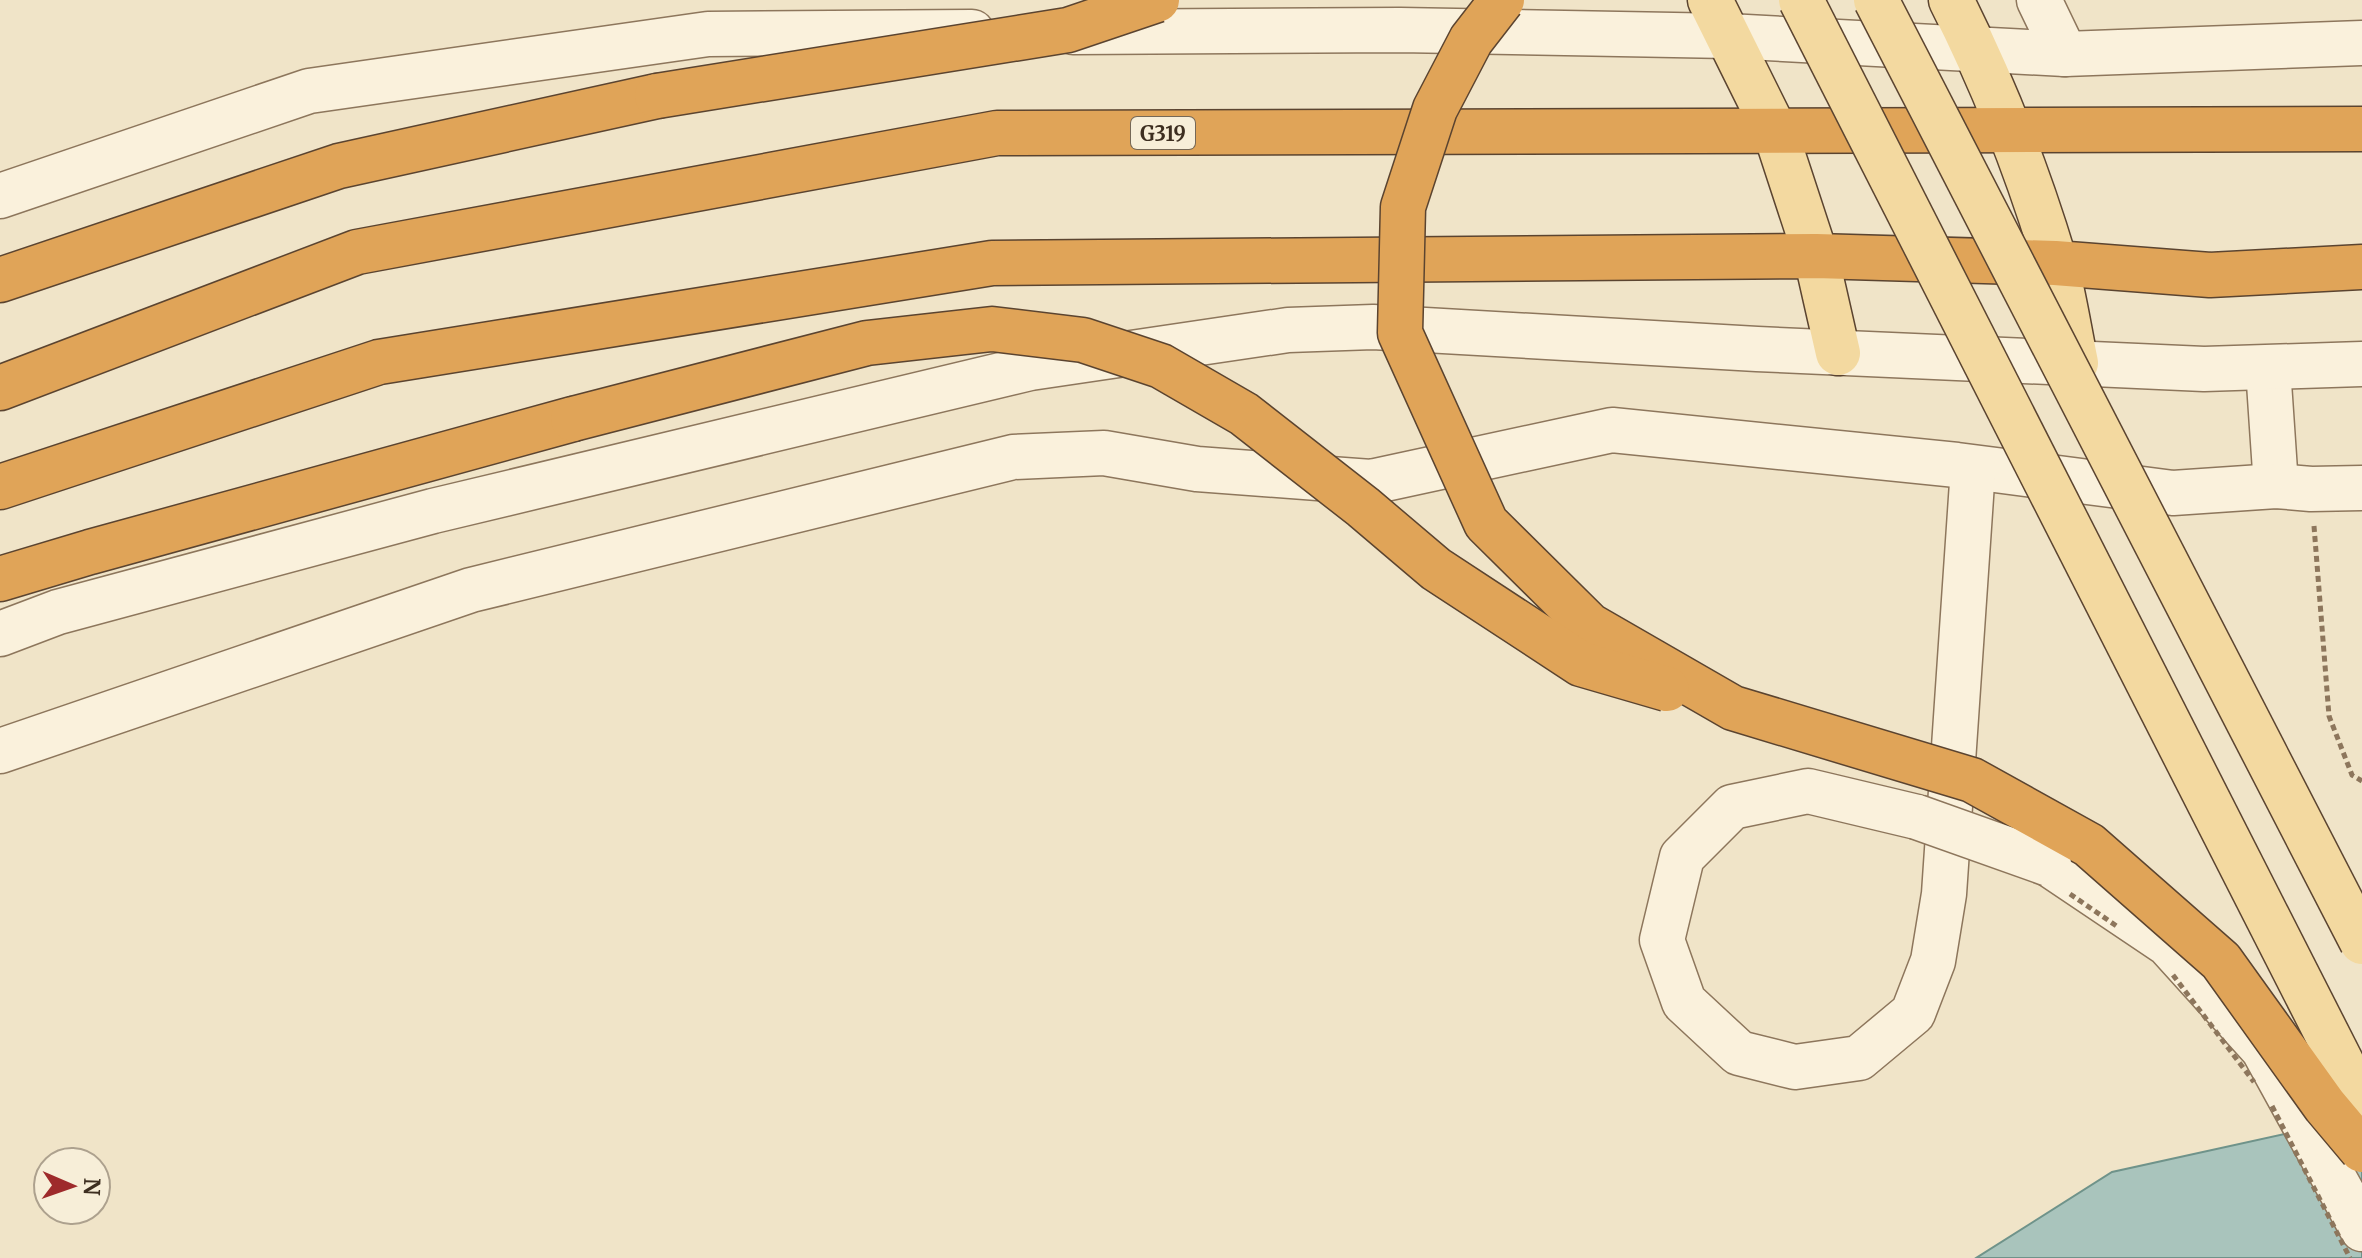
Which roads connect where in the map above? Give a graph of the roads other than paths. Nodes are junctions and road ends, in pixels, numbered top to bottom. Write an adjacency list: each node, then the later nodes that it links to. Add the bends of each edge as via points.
1 (1157, 0): 18 (highway, bridge, via 1068,30 657,96 339,166)
2 (1502, 0): 30 (highway, bridge, via 1471,40 1435,109 1403,207 1400,333 1486,523 1589,625)
3 (1801, 0): 33 (main road, bridge)
4 (1876, 0): 32 (main road, bridge)
5 (1951, 0): 9 (main road)
6 (2039, 0): 10 (street)
7 (1719, 18): 9 (street); 13 (main road); 14 (street, via 1400,30 708,34 309,91)
8 (2362, 43): 10 (street)
9 (1976, 49): 10 (street); 12 (main road)
10 (2065, 54)
11 (2362, 129): 12 (highway, G319)
12 (2010, 130): 13 (highway, G319); 16 (main road)
13 (1775, 131): 15 (main road); 23 (highway, G319, via 997,133 357,252)
14 (0, 196)
15 (1816, 256): 16 (highway); 19 (main road); 25 (highway, via 992,263 379,362)
16 (2055, 263): 17 (highway, via 2210,275); 20 (main road)
17 (2362, 267)
18 (0, 280)
19 (1838, 353): 20 (street); 29 (street, via 1373,327 1288,330 1030,368 433,511 58,612)
20 (2076, 363): 22 (street)
21 (2362, 364): 22 (street)
22 (2268, 368): 26 (street)
23 (0, 388)
24 (1973, 468): 26 (street, via 2173,493); 31 (street, via 1612,430 1371,482 1197,469 1104,453 1013,457 471,590); 35 (street, bridge, via 1949,815 1948,831 1944,894 1933,961 1913,1013 1859,1058 1795,1067 1739,1053 1684,1002 1662,940 1682,857 1732,807 1808,791 1917,817 1946,827 1961,833 2005,848 2019,854 2049,864 2168,944 2263,1049)
25 (0, 487)
26 (2293, 488): 27 (street)
27 (2362, 488)
28 (0, 579): 30 (highway, bridge, via 867,343 992,329 1083,340 1161,366 1244,414 1436,569 1581,664)
29 (0, 634)
30 (1733, 708): 34 (highway, bridge, via 1972,780 2089,845 2221,961)
31 (0, 751)
32 (2362, 942)
33 (2362, 1103)
34 (2362, 1150)
35 (2362, 1229)

